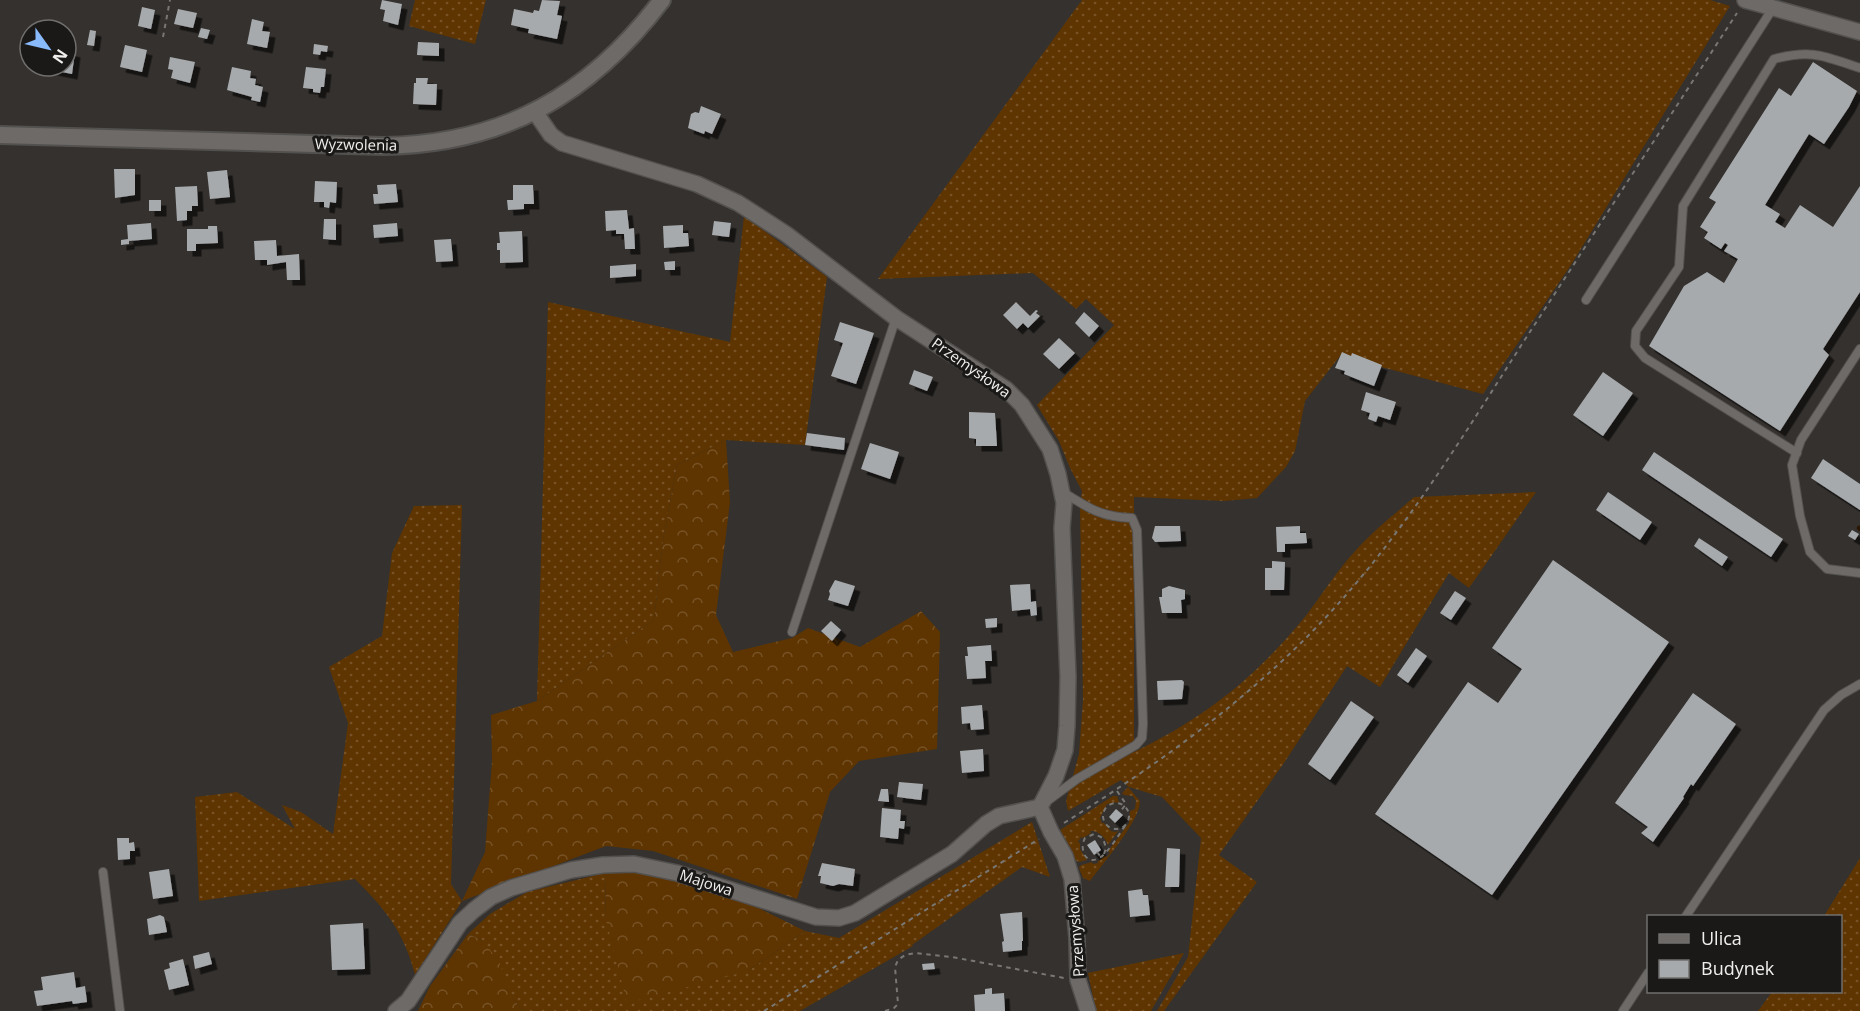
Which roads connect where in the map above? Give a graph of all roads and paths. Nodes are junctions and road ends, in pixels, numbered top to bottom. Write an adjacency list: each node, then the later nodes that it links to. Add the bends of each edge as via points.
1 (170, 0): 6 (path)
2 (662, 0): 8 (street, Wyzwolenia, via 619,52 584,81)
3 (1742, 4): 4 (street); 18 (path, via 1443,467 1382,551 1326,617 1252,688 1197,734)
4 (1773, 8): 5 (street); 10 (lane)
5 (1860, 32)
6 (163, 37)
7 (1860, 68): 13 (lane, via 1816,53 1774,59 1683,206 1679,267 1636,331 1635,346 1645,358)
8 (535, 112): 9 (street, Wyzwolenia, via 475,134 411,146); 11 (street, Przemysłowa, via 551,135 562,142 697,184 738,203 786,234)
9 (0, 135)
10 (1586, 300)
11 (896, 318): 14 (street, Przemysłowa, via 996,383 1022,405 1050,449); 16 (lane)
12 (1860, 349): 13 (lane, via 1801,440)
13 (1797, 453): 15 (lane, via 1792,465 1810,552 1827,569)
14 (1063, 492): 20 (street, Przemysłowa, via 1068,726 1062,759); 20 (lane, via 1100,514 1132,518 1137,530 1142,738 1136,746 1077,779)
15 (1860, 573)
16 (792, 632)
17 (1860, 684): 32 (lane, via 1824,710)
18 (1117, 790): 19 (path); 25 (path)
19 (1125, 806): 21 (path); 23 (path, via 1129,814); 24 (path, via 1108,806 1104,817)
20 (1040, 807): 25 (street, Przemysłowa); 36 (street, Majowa, via 999,816 952,854 872,904 840,918 816,917 634,864 572,870 511,888 491,897 460,923 408,1001)
21 (1120, 812)
22 (1112, 820): 24 (path)
23 (1127, 823): 24 (path, via 1120,828); 29 (path)
24 (1108, 825)
25 (1051, 832): 34 (street, Przemysłowa, via 1072,879); 37 (path)
26 (1087, 837): 27 (path); 29 (path, via 1094,834 1103,838 1107,848); 30 (path, via 1082,844 1083,854 1091,859)
27 (1090, 842)
28 (1097, 852): 30 (path)
29 (1104, 854): 30 (path)
30 (1101, 857)
31 (103, 873): 35 (lane)
32 (1687, 915)
33 (1647, 975): 40 (lane)
34 (1078, 980): 38 (path, via 915,953 898,960 898,1004); 39 (street, Przemysłowa)
35 (120, 1011)
36 (396, 1011)
37 (764, 1011)
38 (885, 1011)
39 (1088, 1011)
40 (1623, 1011)

